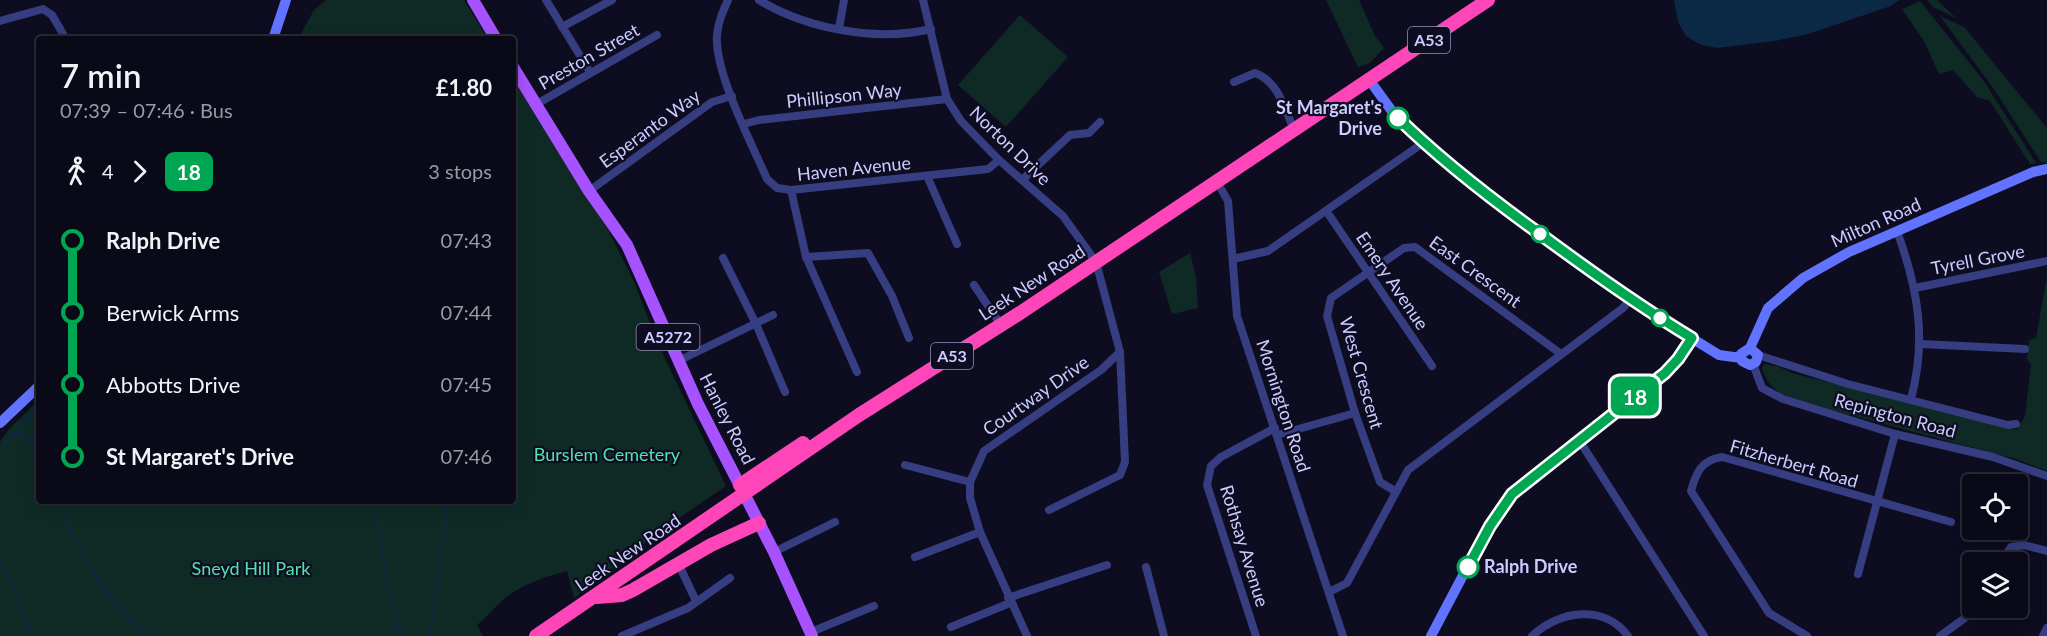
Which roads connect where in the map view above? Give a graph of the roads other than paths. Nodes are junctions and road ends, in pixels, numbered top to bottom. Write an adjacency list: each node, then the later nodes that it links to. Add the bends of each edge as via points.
1 (286, 0): 16 (street)
2 (473, 0): 17 (main road)
3 (546, 0): 11 (street)
4 (612, 0): 11 (street)
5 (728, 0): 22 (street, Haven Avenue, via 716,36)
6 (759, 0): 12 (street, via 800,18)
7 (844, 0): 12 (street)
8 (923, 0): 13 (street, Norton Drive)
9 (1488, 0): 20 (highway, Leek New Road / A53)
10 (0, 21): 15 (street, via 44,9)
11 (562, 27): 19 (street)
12 (839, 28): 13 (street, via 868,33)
13 (931, 29): 23 (street, Norton Drive)
14 (657, 35): 19 (street, Preston Street)
15 (64, 36)
16 (274, 36)
17 (494, 36)
18 (516, 72): 24 (main road, Hanley Road / A5272)
19 (590, 72): 24 (street, Preston Street)
20 (1370, 81): 27 (highway, Leek New Road / A53); 28 (street, Milton Road, via 1397,118)
21 (1234, 82): 27 (street, via 1255,73 1266,77)
22 (732, 96): 26 (street, Haven Avenue); 35 (street, Esperanto Way, via 712,102)
23 (947, 99): 26 (street, Phillipson Way); 29 (street, Norton Drive, via 961,121)
24 (535, 105): 35 (main road, Hanley Road / A5272)
25 (1100, 122): 32 (street, via 1089,133 1070,135)
26 (744, 124): 34 (street, Haven Avenue, via 767,179 777,188)
27 (1294, 130): 33 (highway, Leek New Road / A53)
28 (1423, 143): 36 (street); 47 (street, Milton Road, via 1482,192)
29 (999, 160): 31 (street, Haven Avenue, via 988,169); 32 (street, Norton Drive)
30 (2047, 169): 37 (street, Milton Road)
31 (927, 176): 34 (street, Haven Avenue); 38 (street)
32 (1022, 180): 43 (street, Norton Drive, via 1063,216)
33 (1217, 182): 41 (street, Mornington Road, via 1228,201); 43 (highway, Leek New Road / A53)
34 (791, 190): 39 (street)
35 (589, 191): 58 (main road, Hanley Road / A5272, via 627,245)
36 (1327, 212): 41 (street, via 1268,251); 44 (street, Emery Avenue)
37 (1897, 231): 46 (street); 57 (street, Milton Road, via 1829,263 1779,297 1768,308)
38 (957, 244)
39 (806, 257): 51 (street, via 868,253); 60 (street)
40 (723, 258): 49 (street)
41 (1233, 259): 68 (street, Mornington Road, via 1237,316)
42 (2047, 261): 46 (street, Tyrell Grove)
43 (1096, 262): 50 (highway, Leek New Road / A53); 55 (street)
44 (1367, 271): 56 (street, East Crescent, via 1404,248 1415,247); 59 (street, Emery Avenue); 64 (street, West Crescent, via 1331,298 1327,316)
45 (974, 285): 50 (street)
46 (1915, 288): 53 (street)
47 (1630, 300): 52 (street, Milton Road); 56 (street)
48 (773, 315): 49 (street)
49 (756, 324): 58 (street); 62 (street)
50 (1001, 326): 65 (highway, Leek New Road / A53)
51 (909, 338)
52 (1692, 338): 57 (street, Milton Road, via 1719,355 1741,358 1743,351); 70 (street, via 1665,373)
53 (1921, 344): 54 (street); 63 (street)
54 (2025, 349)
55 (1120, 352): 73 (street, Courtway Drive, via 1101,370 984,451); 77 (street, via 1125,462 1120,475)
56 (1562, 354): 75 (street, via 1408,470)
57 (1754, 356): 63 (street, Repington Road); 69 (street, Repington Road, via 1759,382 1768,392)
58 (678, 361): 74 (main road, Hanley Road / A5272)
59 (1432, 366)
60 (857, 372)
61 (36, 389): 66 (street)
62 (785, 392)
63 (1911, 399): 67 (street, Repington Road)
64 (1355, 413): 68 (street, Rothsay Avenue); 75 (street, West Crescent, via 1380,482)
65 (852, 420): 74 (highway, via 839,420); 92 (highway, Leek New Road / A53)
66 (0, 423)
67 (2016, 424)
68 (1276, 431): 91 (street, Mornington Road); 105 (street, Rothsay Avenue, via 1221,457 1211,466 1207,485)
69 (1895, 434): 72 (street, Repington Road, via 1993,457); 76 (street)
70 (1579, 440): 107 (street, via 1503,505); 110 (street)
71 (905, 465): 73 (street)
72 (2047, 476)
73 (970, 482): 81 (street, via 970,498)
74 (741, 486): 80 (main road, Hanley Road / A5272)
75 (1395, 491): 91 (street, via 1347,583)
76 (1877, 503): 79 (street, Fitzherbert Road); 89 (street); 111 (street, Fitzherbert Road, via 1722,457 1707,461 1696,473 1692,491 1769,613)
77 (1050, 510)
78 (835, 522): 83 (street)
79 (1951, 522)
80 (759, 523): 83 (main road, Hanley Road / A5272); 86 (highway)
81 (980, 532): 85 (street); 94 (street)
82 (2047, 551): 84 (street, via 2024,544 2011,547)
83 (774, 552): 100 (main road, Hanley Road / A5272)
84 (2008, 552)
85 (915, 557)
86 (678, 563): 92 (highway, via 622,595); 93 (street)
87 (1107, 566): 94 (street)
88 (1146, 567): 104 (street)
89 (1858, 574)
90 (730, 578): 93 (street)
91 (1329, 592): 99 (street, Mornington Road)
92 (595, 597): 101 (highway, Leek New Road / A53)
93 (696, 600): 102 (street, via 688,608)
94 (1009, 601): 97 (street); 103 (street)
95 (874, 606): 100 (street)
96 (1966, 618): 112 (street)
97 (951, 627)
98 (2047, 628): 113 (street)
99 (1342, 632): 106 (street)
100 (812, 634)
101 (536, 636)
102 (622, 636)
103 (1027, 636)
104 (1164, 636)
105 (1256, 636)
106 (1335, 636)
107 (1431, 636)
108 (1532, 636): 109 (street, via 1545,624 1574,613 1600,617)
109 (1628, 636)
110 (1704, 636)
111 (1807, 636)
112 (1940, 636)
113 (2043, 636)

